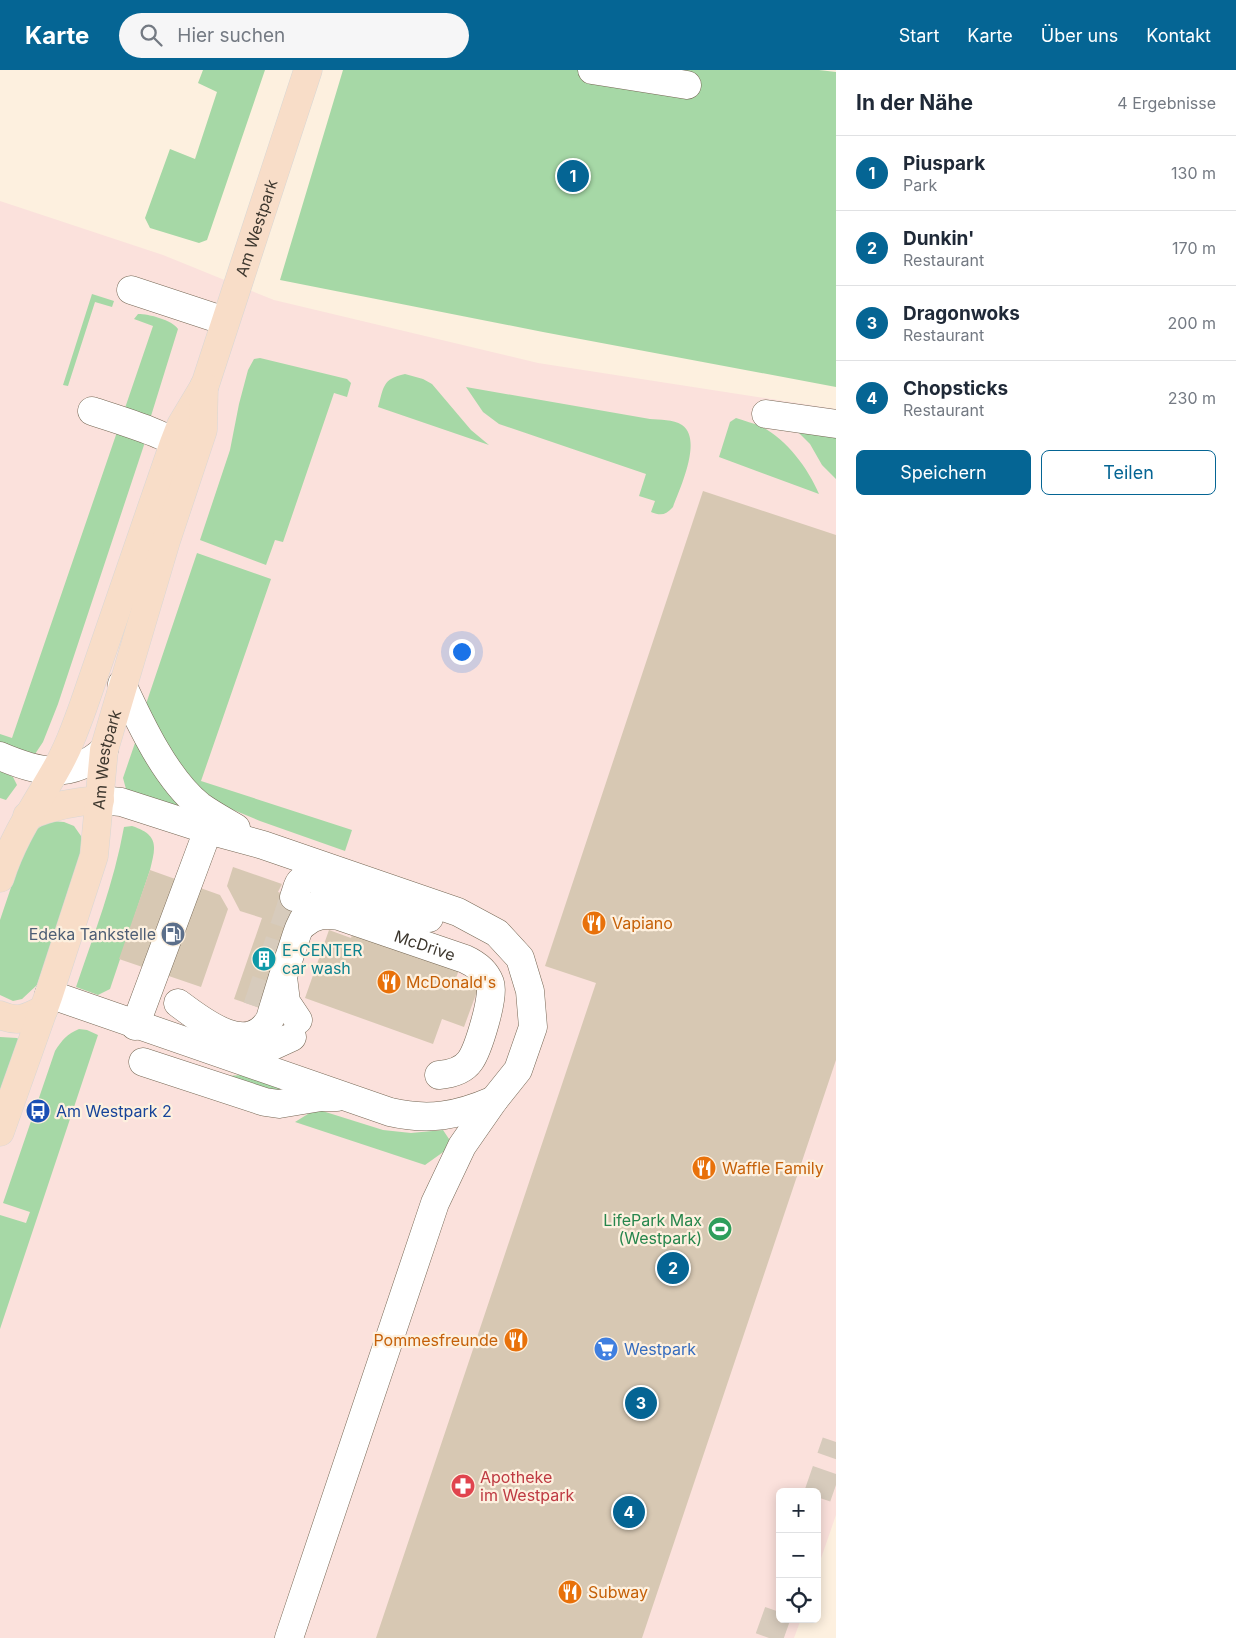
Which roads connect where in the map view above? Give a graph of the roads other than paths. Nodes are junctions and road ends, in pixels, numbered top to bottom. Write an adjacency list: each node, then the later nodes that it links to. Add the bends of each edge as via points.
1 (308, 70): 5 (main road, Am Westpark)
2 (592, 70): 3 (lane)
3 (687, 85)
4 (131, 290): 5 (lane)
5 (225, 321): 6 (main road, Am Westpark)
6 (204, 385): 10 (main road, Am Westpark); 11 (main road, Am Westpark, via 203,430)
7 (92, 411): 10 (lane)
8 (766, 414): 9 (lane)
9 (836, 424)
10 (174, 442): 11 (lane, via 182,459 169,501); 15 (main road, Am Westpark, via 66,750)
11 (166, 541): 12 (main road, Am Westpark)
12 (122, 684): 13 (main road, Am Westpark); 20 (lane, via 170,773 200,805)
13 (104, 750): 15 (lane, via 84,764); 16 (main road, Am Westpark)
14 (0, 756): 15 (lane)
15 (44, 770): 17 (main road, Am Westpark)
16 (100, 800): 17 (main road); 18 (lane, via 121,802); 19 (main road, Am Westpark)
17 (38, 808): 19 (main road, via 70,811 79,816 86,822); 21 (main road, Am Westpark, via 10,850)
18 (208, 830): 20 (lane); 27 (lane)
19 (96, 843): 28 (main road, Am Westpark)
20 (263, 845): 25 (lane, via 458,912)
21 (0, 878)
22 (294, 898): 23 (lane, via 300,882 315,878)
23 (429, 918): 24 (lane, via 408,916 336,896 308,912); 25 (lane)
24 (299, 928): 26 (lane); 36 (lane, McDrive, via 320,915 339,916 475,964 491,985 490,1005 469,1062 456,1071 439,1075)
25 (497, 933): 36 (lane, via 520,958 530,991 533,1027 518,1070)
26 (283, 976): 29 (lane); 32 (lane, via 286,1002 295,1028)
27 (148, 992): 29 (lane, via 241,1022); 31 (lane)
28 (46, 1002): 30 (main road, via 29,1017 17,1020); 31 (lane); 38 (main road, Am Westpark)
29 (264, 1013): 32 (lane)
30 (0, 1015)
31 (136, 1026): 33 (lane)
32 (267, 1049): 33 (lane, via 240,1057); 35 (lane, via 270,1060)
33 (227, 1057): 35 (lane)
34 (143, 1062): 37 (lane, via 265,1102 279,1104 321,1097)
35 (285, 1076): 37 (lane)
36 (501, 1091): 37 (lane, via 452,1115 422,1118 390,1112); 39 (lane, via 462,1146 435,1202)
37 (350, 1098)
38 (0, 1132)
39 (289, 1638)

